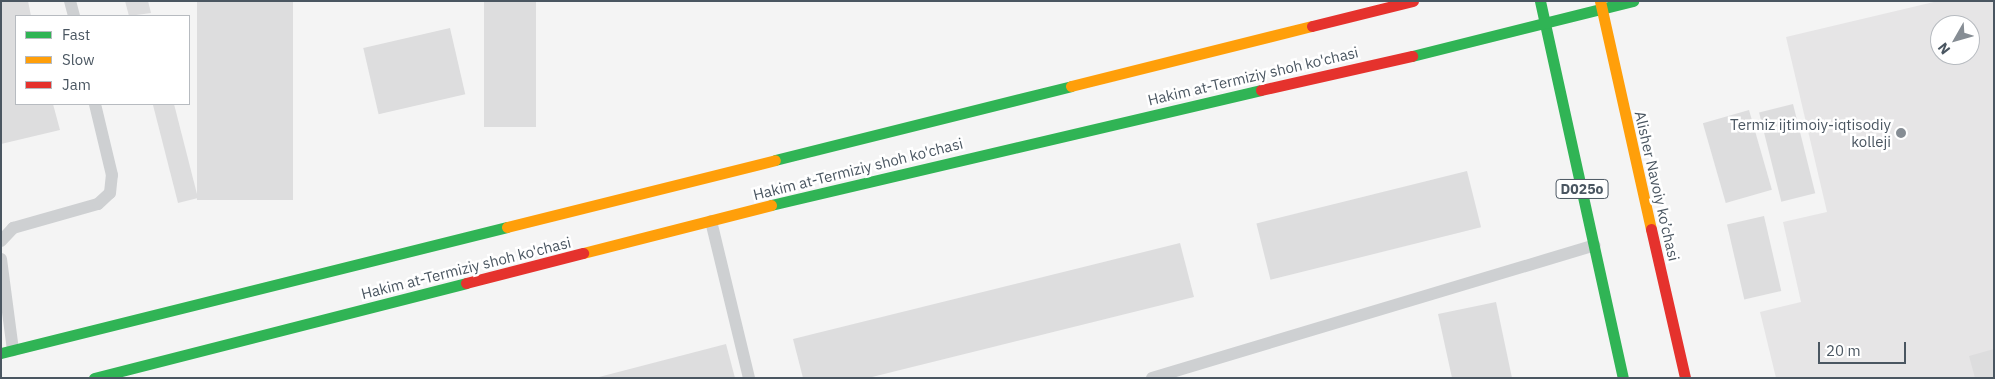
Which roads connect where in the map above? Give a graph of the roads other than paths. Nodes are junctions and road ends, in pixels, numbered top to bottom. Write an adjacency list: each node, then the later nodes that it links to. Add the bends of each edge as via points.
1 (70, 1): 6 (lane)
2 (1414, 1): 13 (main road, Hakim at-Termiziy shoh ko'chasi)
3 (1540, 1): 7 (main road, D025o)
4 (1633, 1): 5 (main road, Hakim at-Termiziy shoh ko'chasi)
5 (1601, 5): 7 (main road, Hakim at-Termiziy shoh ko'chasi); 18 (main road, Alisher Navoiy ko’chasi)
6 (74, 15)
7 (1546, 26): 9 (main road, Hakim at-Termiziy shoh ko'chasi, via 914,169); 11 (main road, D025o)
8 (95, 105): 10 (lane, via 112,175 110,193 98,204 13,228)
9 (711, 221): 14 (main road, Hakim at-Termiziy shoh ko'chasi); 15 (lane)
10 (1, 241)
11 (1594, 246): 16 (lane); 17 (main road, D025o)
12 (1, 259): 13 (lane)
13 (7, 351)
14 (94, 378)
15 (749, 378)
16 (1152, 378)
17 (1623, 378)
18 (1685, 378)

